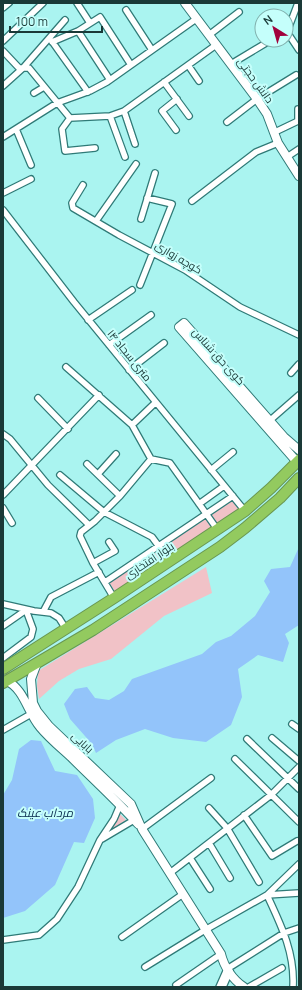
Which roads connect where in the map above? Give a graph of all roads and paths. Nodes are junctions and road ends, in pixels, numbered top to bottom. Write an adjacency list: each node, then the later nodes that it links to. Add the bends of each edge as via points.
1 (9, 3): 6 (street)
2 (43, 3): 15 (street)
3 (76, 3): 11 (street)
4 (185, 3): 9 (main road, دانش حجتی)
5 (298, 3): 19 (street, via 287,32)
6 (3, 8)
7 (126, 10): 18 (street)
8 (239, 12): 13 (street)
9 (196, 19): 13 (main road, دانش حجتی); 18 (street)
10 (65, 20): 14 (street)
11 (90, 23): 12 (street); 22 (street, via 100,17)
12 (78, 31): 14 (street); 26 (street)
13 (209, 36): 16 (main road, دانش حجتی)
14 (50, 40): 24 (street); 31 (street)
15 (3, 41)
16 (216, 44): 21 (main road, دانش حجتی); 23 (street)
17 (258, 48): 21 (street)
18 (152, 50): 22 (street)
19 (299, 50)
20 (3, 51): 24 (street, via 14,64)
21 (231, 64): 34 (main road, دانش حجتی)
22 (131, 65): 26 (street)
23 (188, 65): 27 (street); 28 (street)
24 (23, 68): 29 (street); 30 (street, via 29,68)
25 (296, 75): 34 (street)
26 (110, 80): 31 (street)
27 (199, 80)
28 (164, 82): 33 (street); 37 (street)
29 (3, 86)
30 (44, 87): 32 (street); 35 (street)
31 (88, 92): 35 (street)
32 (34, 94)
33 (177, 99): 39 (street); 43 (street, via 162,111)
34 (257, 99): 41 (street); 44 (main road, دانش حجتی)
35 (57, 103): 40 (street); 42 (street)
36 (298, 109): 44 (street, via 298,120)
37 (124, 111): 38 (street); 47 (street)
38 (110, 116): 40 (street); 50 (street)
39 (189, 116)
40 (70, 118): 48 (street, via 62,129 65,151)
41 (227, 122)
42 (16, 129): 45 (street); 53 (street)
43 (176, 130)
44 (275, 132): 46 (main road, دانش حجتی)
45 (3, 137)
46 (278, 143): 51 (main road, دانش حجتی); 60 (street, via 256,152)
47 (135, 144)
48 (95, 148)
49 (299, 149): 51 (street)
50 (124, 157)
51 (287, 157): 55 (main road, دانش حجتی)
52 (136, 164): 63 (street)
53 (31, 165)
54 (155, 173): 59 (street)
55 (299, 176)
56 (31, 179): 58 (street)
57 (83, 185): 63 (street, کوچه زواری, via 71,206)
58 (3, 193)
59 (147, 198): 62 (street); 64 (street, via 172,204)
60 (192, 201)
61 (3, 210): 68 (street, ۱۴ متری سجاد)
62 (141, 219)
63 (96, 221): 64 (street, کوچه زواری)
64 (153, 252): 65 (street); 69 (street, کوچه زواری, via 240,307)
65 (140, 285)
66 (132, 290): 68 (street)
67 (151, 315): 71 (street)
68 (88, 320): 71 (street, ۱۴ متری سجاد)
69 (299, 335)
70 (164, 343): 74 (street)
71 (109, 346): 74 (street, ۱۴ متری سجاد)
72 (299, 364): 75 (street)
73 (66, 367): 76 (street)
74 (129, 370): 79 (street, ۱۴ متری سجاد)
75 (291, 373)
76 (99, 395): 81 (street); 82 (street)
77 (299, 395): 80 (street)
78 (38, 398): 82 (street)
79 (155, 402): 81 (street); 91 (street, ۱۴ متری سجاد)
80 (267, 422): 80 (main road, کوی حق شناس, via 184,323 179,327); 84 (main road, کوی حق شناس); 88 (main road, کوی حق شناس)
81 (132, 425): 87 (street)
82 (68, 429): 90 (street)
83 (3, 434): 90 (street)
84 (299, 450)
85 (233, 452): 91 (street)
86 (116, 454): 92 (street)
87 (151, 459): 97 (street); 99 (street, via 170,463)
88 (298, 461): 101 (highway, بلوار افتخاری)
89 (87, 464): 92 (street)
90 (32, 466): 96 (street); 105 (street)
91 (211, 470): 95 (street, ۱۴ متری سجاد)
92 (98, 474): 97 (street)
93 (60, 476): 102 (street)
94 (299, 478): 109 (highway, via 280,498)
95 (224, 486): 98 (street, ۱۴ متری سجاد); 99 (street)
96 (3, 495)
97 (120, 496): 102 (street)
98 (233, 496): 101 (street, ۱۴ متری سجاد); 103 (street)
99 (199, 504): 103 (street)
100 (3, 508): 104 (street)
101 (245, 510): 106 (highway, بلوار افتخاری)
102 (104, 512): 105 (street); 108 (street, via 152,537)
103 (207, 514): 106 (street); 108 (street)
104 (12, 524)
105 (90, 525): 112 (street, via 80,536)
106 (217, 529): 110 (highway, بلوار افتخاری)
107 (110, 542): 112 (street, via 115,551)
108 (160, 547): 111 (street); 115 (street)
109 (220, 547): 110 (highway, via 208,550 183,565 181,558); 116 (highway)
110 (185, 550): 111 (highway, بلوار افتخاری)
111 (169, 560): 114 (highway, بلوار افتخاری)
112 (93, 563): 113 (street)
113 (99, 572): 115 (street); 120 (street, via 51,597)
114 (141, 580): 116 (highway, via 170,568 171,575); 117 (highway, بلوار افتخاری)
115 (105, 582): 117 (street)
116 (159, 586): 124 (highway)
117 (114, 598): 122 (highway, بلوار افتخاری)
118 (3, 604): 119 (street)
119 (26, 610): 120 (street); 121 (street); 123 (street, via 33,629 31,637)
120 (43, 612): 122 (street, via 60,618)
121 (3, 626)
122 (66, 628): 125 (highway, بلوار افتخاری)
123 (3, 658)
124 (37, 663): 126 (highway); 127 (main road, بابایی)
125 (3, 669)
126 (5, 682): 128 (main road, بابایی, via 14,684)
127 (31, 684): 128 (main road, via 27,682); 148 (main road, بابایی, via 33,703 42,719 131,804)
128 (18, 689): 129 (main road, بابایی)
129 (32, 714): 132 (street); 142 (main road, بابایی, via 43,731)
130 (292, 724): 131 (street)
131 (299, 729)
132 (3, 730)
133 (272, 738): 136 (street)
134 (247, 740): 139 (street)
135 (235, 759): 141 (street)
136 (299, 761)
137 (299, 767): 139 (street)
138 (211, 778): 148 (street)
139 (288, 778): 140 (street); 141 (street)
140 (299, 789)
141 (271, 795): 144 (street); 146 (street)
142 (120, 805): 145 (main road, بابایی); 149 (street)
143 (209, 808): 147 (street)
144 (244, 815): 147 (street); 150 (street, via 272,856)
145 (134, 820): 148 (main road, بابایی); 149 (street)
146 (299, 822)
147 (227, 828): 151 (street); 156 (street)
148 (142, 829): 154 (main road, بابایی)
149 (100, 840): 165 (street, via 78,887 56,919 39,935)
150 (297, 841)
151 (209, 843): 152 (street); 155 (street)
152 (190, 858): 154 (street); 157 (street)
153 (299, 864): 160 (street)
154 (170, 873): 159 (main road, بابایی)
155 (230, 878)
156 (259, 882)
157 (210, 890)
158 (299, 893): 160 (street)
159 (183, 894): 162 (main road, بابایی); 164 (street)
160 (267, 895): 162 (street); 163 (street)
161 (299, 928): 163 (street)
162 (205, 930): 166 (main road, بابایی); 167 (street)
163 (284, 933): 169 (street); 175 (street, via 294,975)
164 (122, 937)
165 (3, 940)
166 (221, 954): 169 (main road, بابایی, via 222,961); 170 (street)
167 (145, 967)
168 (282, 968): 174 (street)
169 (230, 970): 171 (street); 172 (street); 173 (main road, بابایی)
170 (176, 985)
171 (219, 987)
172 (223, 987)
173 (244, 987)
174 (249, 987)
175 (293, 987)

